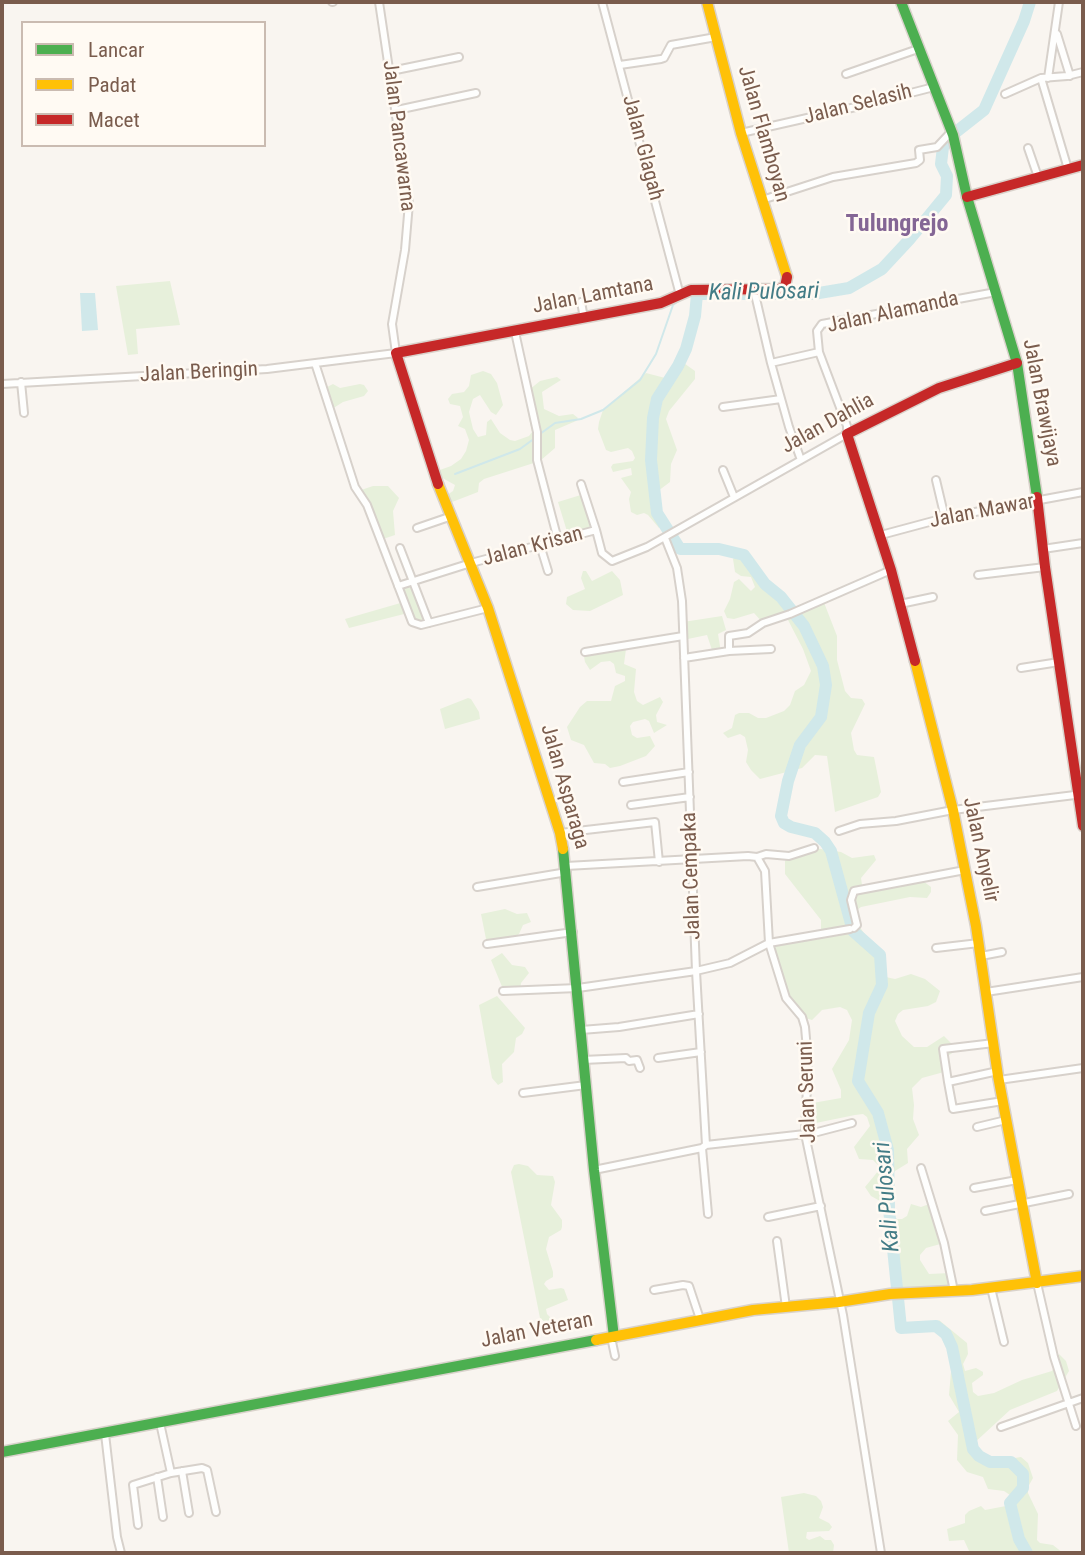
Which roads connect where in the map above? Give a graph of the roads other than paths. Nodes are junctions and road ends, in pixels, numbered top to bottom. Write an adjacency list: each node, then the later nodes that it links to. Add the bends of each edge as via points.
1 (379, 2): 11 (street, Jalan Pancawarna)
2 (602, 2): 10 (street, Jalan Glagah)
3 (707, 2): 7 (street, Jalan Flamboyan)
4 (901, 2): 8 (street, Jalan Brawijaya)
5 (1059, 2): 6 (street)
6 (1055, 30): 14 (street); 15 (street)
7 (716, 37): 10 (street, via 671,45 661,59); 20 (street, Jalan Flamboyan)
8 (918, 49): 13 (street); 16 (street, Jalan Brawijaya)
9 (459, 57): 11 (street)
10 (620, 65): 30 (street, Jalan Glagah)
11 (391, 71): 19 (street, Jalan Pancawarna)
12 (1083, 72): 14 (street)
13 (846, 74)
14 (1070, 76): 15 (street)
15 (1044, 78): 18 (street); 24 (street)
16 (934, 87): 20 (street, Jalan Selasih); 21 (street, Jalan Brawijaya)
17 (476, 93): 19 (street)
18 (1005, 94)
19 (397, 110): 36 (street, Jalan Pancawarna, via 409,214 392,324)
20 (741, 132): 27 (street, Jalan Flamboyan)
21 (953, 136): 26 (street, Jalan Brawijaya); 27 (street, via 937,147 919,150 916,163 834,177)
22 (1028, 148): 25 (street)
23 (1083, 165): 24 (street)
24 (1068, 169): 25 (street)
25 (1038, 177): 26 (street)
26 (967, 197): 29 (street, Jalan Brawijaya)
27 (762, 200): 28 (street, Jalan Flamboyan)
28 (787, 276): 31 (street, Jalan Lamtana, via 785,287)
29 (996, 292): 35 (street, Jalan Alamanda, via 822,324 817,331); 39 (street, Jalan Brawijaya)
30 (680, 295): 31 (street, Jalan Lamtana, via 698,290); 33 (street, Jalan Lamtana, via 662,303)
31 (755, 295): 38 (street)
32 (581, 302): 33 (street)
33 (584, 318): 34 (street, Jalan Lamtana)
34 (515, 332): 36 (street, Jalan Lamtana); 59 (street, via 537,436 537,460)
35 (819, 352): 38 (street, Jalan Alamanda); 45 (street, Jalan Alamanda)
36 (396, 353): 37 (street, Jalan Beringin); 53 (street, Jalan Asparaga, via 432,471)
37 (315, 363): 40 (street, Jalan Beringin); 70 (street, via 355,487 367,505)
38 (771, 363): 42 (street)
39 (1017, 363): 45 (street, Jalan Dahlia, via 939,388); 52 (street, Jalan Brawijaya)
40 (21, 382): 41 (street, Jalan Beringin); 44 (street)
41 (2, 384)
42 (781, 399): 43 (street); 46 (street)
43 (723, 407)
44 (24, 413)
45 (847, 435): 46 (street, Jalan Dahlia); 58 (street, Jalan Anyelir)
46 (801, 460): 51 (street, Jalan Dahlia)
47 (723, 470): 51 (street)
48 (936, 480): 54 (street)
49 (581, 484): 56 (street, Jalan Krisan)
50 (1083, 492): 52 (street, Jalan Mawar)
51 (734, 497): 57 (street, Jalan Dahlia)
52 (1038, 500): 54 (street, Jalan Mawar); 63 (street, Jalan Brawijaya)
53 (452, 516): 55 (street); 64 (street, Jalan Asparaga)
54 (945, 518): 58 (street, Jalan Mawar)
55 (417, 528)
56 (596, 530): 57 (street, Jalan Krisan, via 603,553 612,561); 59 (street, Jalan Krisan)
57 (669, 535): 75 (street, Jalan Cempaka, via 680,580)
58 (881, 535): 66 (street, Jalan Anyelir)
59 (558, 540): 61 (street, Jalan Krisan)
60 (1083, 543): 63 (street)
61 (540, 545): 64 (street, Jalan Krisan); 67 (street)
62 (400, 548): 69 (street)
63 (1043, 549): 65 (street, Jalan Brawijaya)
64 (471, 563): 69 (street, Jalan Krisan); 73 (street, Jalan Asparaga)
65 (1045, 567): 68 (street); 80 (street, Jalan Brawijaya)
66 (891, 570): 72 (street, Jalan Anyelir); 77 (street, via 748,633 729,636)
67 (548, 571)
68 (978, 575)
69 (413, 581): 70 (street, Jalan Krisan); 74 (street)
70 (398, 586): 74 (street, via 412,623)
71 (933, 597): 72 (street)
72 (900, 604): 87 (street, Jalan Anyelir)
73 (488, 608): 74 (street); 90 (street, Jalan Asparaga)
74 (429, 623)
75 (683, 636): 78 (street); 79 (street, Jalan Cempaka)
76 (771, 649): 77 (street)
77 (729, 651): 79 (street)
78 (585, 652)
79 (684, 659): 82 (street, Jalan Cempaka)
80 (1059, 662): 81 (street); 84 (street, Jalan Brawijaya)
81 (1021, 668)
82 (689, 772): 83 (street); 85 (street, Jalan Cempaka)
83 (624, 782)
84 (1081, 794): 87 (street); 88 (street, Jalan Brawijaya)
85 (690, 797): 86 (street); 93 (street, Jalan Cempaka)
86 (631, 805)
87 (953, 810): 89 (street); 96 (street, Jalan Anyelir)
88 (1083, 826)
89 (839, 831)
90 (560, 833): 94 (street, via 655,822); 95 (street, Jalan Asparaga)
91 (814, 848): 92 (street, via 789,856)
92 (757, 857): 93 (street); 99 (street, Jalan Seruni, via 765,871)
93 (692, 860): 94 (street); 105 (street, Jalan Cempaka)
94 (659, 862): 95 (street)
95 (567, 869): 97 (street); 98 (street, Jalan Asparaga)
96 (965, 870): 99 (street, via 854,891 851,900 858,925 852,929); 100 (street, Jalan Anyelir)
97 (477, 887)
98 (573, 932): 101 (street); 107 (street, Jalan Asparaga)
99 (769, 943): 105 (street, via 730,963); 126 (street, Jalan Seruni, via 786,998 805,1027)
100 (979, 943): 102 (street); 104 (street, Jalan Anyelir)
101 (487, 944)
102 (936, 948)
103 (1002, 952): 104 (street)
104 (981, 956): 109 (street, Jalan Anyelir)
105 (696, 971): 107 (street); 110 (street, Jalan Cempaka)
106 (1083, 977): 109 (street)
107 (578, 988): 108 (street); 111 (street, Jalan Asparaga)
108 (503, 991)
109 (986, 992): 112 (street, Jalan Anyelir)
110 (699, 1014): 111 (street); 113 (street, Jalan Cempaka)
111 (581, 1030): 115 (street, Jalan Asparaga)
112 (994, 1043): 118 (street, Jalan Anyelir); 119 (street, via 943,1049)
113 (701, 1052): 114 (street); 127 (street, Jalan Cempaka)
114 (658, 1058)
115 (583, 1060): 116 (street, via 626,1058 637,1060); 120 (street, Jalan Asparaga)
116 (639, 1068)
117 (1083, 1068): 118 (street)
118 (999, 1076): 119 (street); 122 (street, Jalan Anyelir)
119 (948, 1082): 122 (street, via 953,1109)
120 (586, 1085): 121 (street); 129 (street, Jalan Asparaga)
121 (523, 1093)
122 (1003, 1101): 123 (street, Jalan Anyelir)
123 (1006, 1120): 125 (street); 130 (street, Jalan Anyelir)
124 (852, 1124): 126 (street)
125 (977, 1127)
126 (805, 1135): 127 (street); 134 (street, Jalan Seruni)
127 (704, 1146): 129 (street); 136 (street, Jalan Cempaka)
128 (922, 1168): 143 (street)
129 (594, 1170): 147 (street, Jalan Asparaga)
130 (1017, 1180): 131 (street); 133 (street, Jalan Anyelir)
131 (974, 1188)
132 (1069, 1194): 133 (street)
133 (1022, 1204): 135 (street); 140 (street, Jalan Anyelir)
134 (821, 1206): 137 (street); 144 (street, Jalan Seruni)
135 (985, 1211)
136 (708, 1214)
137 (768, 1217)
138 (777, 1241): 145 (street)
139 (1083, 1276): 140 (street, Jalan Veteran)
140 (1037, 1283): 141 (street, Jalan Veteran); 151 (street)
141 (991, 1287): 143 (street, Jalan Veteran); 148 (street)
142 (654, 1290): 146 (street, via 687,1285)
143 (954, 1292): 144 (street, Jalan Veteran)
144 (839, 1302): 145 (street, Jalan Veteran); 165 (street, Jalan Seruni)
145 (786, 1307): 146 (street, Jalan Veteran)
146 (700, 1320): 147 (street, Jalan Veteran)
147 (613, 1337): 149 (street); 152 (street, Jalan Veteran)
148 (1004, 1342)
149 (615, 1356)
150 (1083, 1398): 151 (street)
151 (1068, 1402): 153 (street); 154 (street)
152 (160, 1423): 155 (street, Jalan Veteran); 158 (street)
153 (1076, 1426)
154 (1001, 1427)
155 (105, 1434): 156 (street, Jalan Veteran); 164 (street)
156 (2, 1452)
157 (182, 1471): 158 (street); 160 (street, via 202,1468 208,1472); 161 (street)
158 (171, 1473): 159 (street)
159 (157, 1476): 162 (street); 163 (street, via 133,1485)
160 (216, 1512)
161 (189, 1513)
162 (163, 1517)
163 (138, 1525)
164 (121, 1553)
165 (881, 1553)

